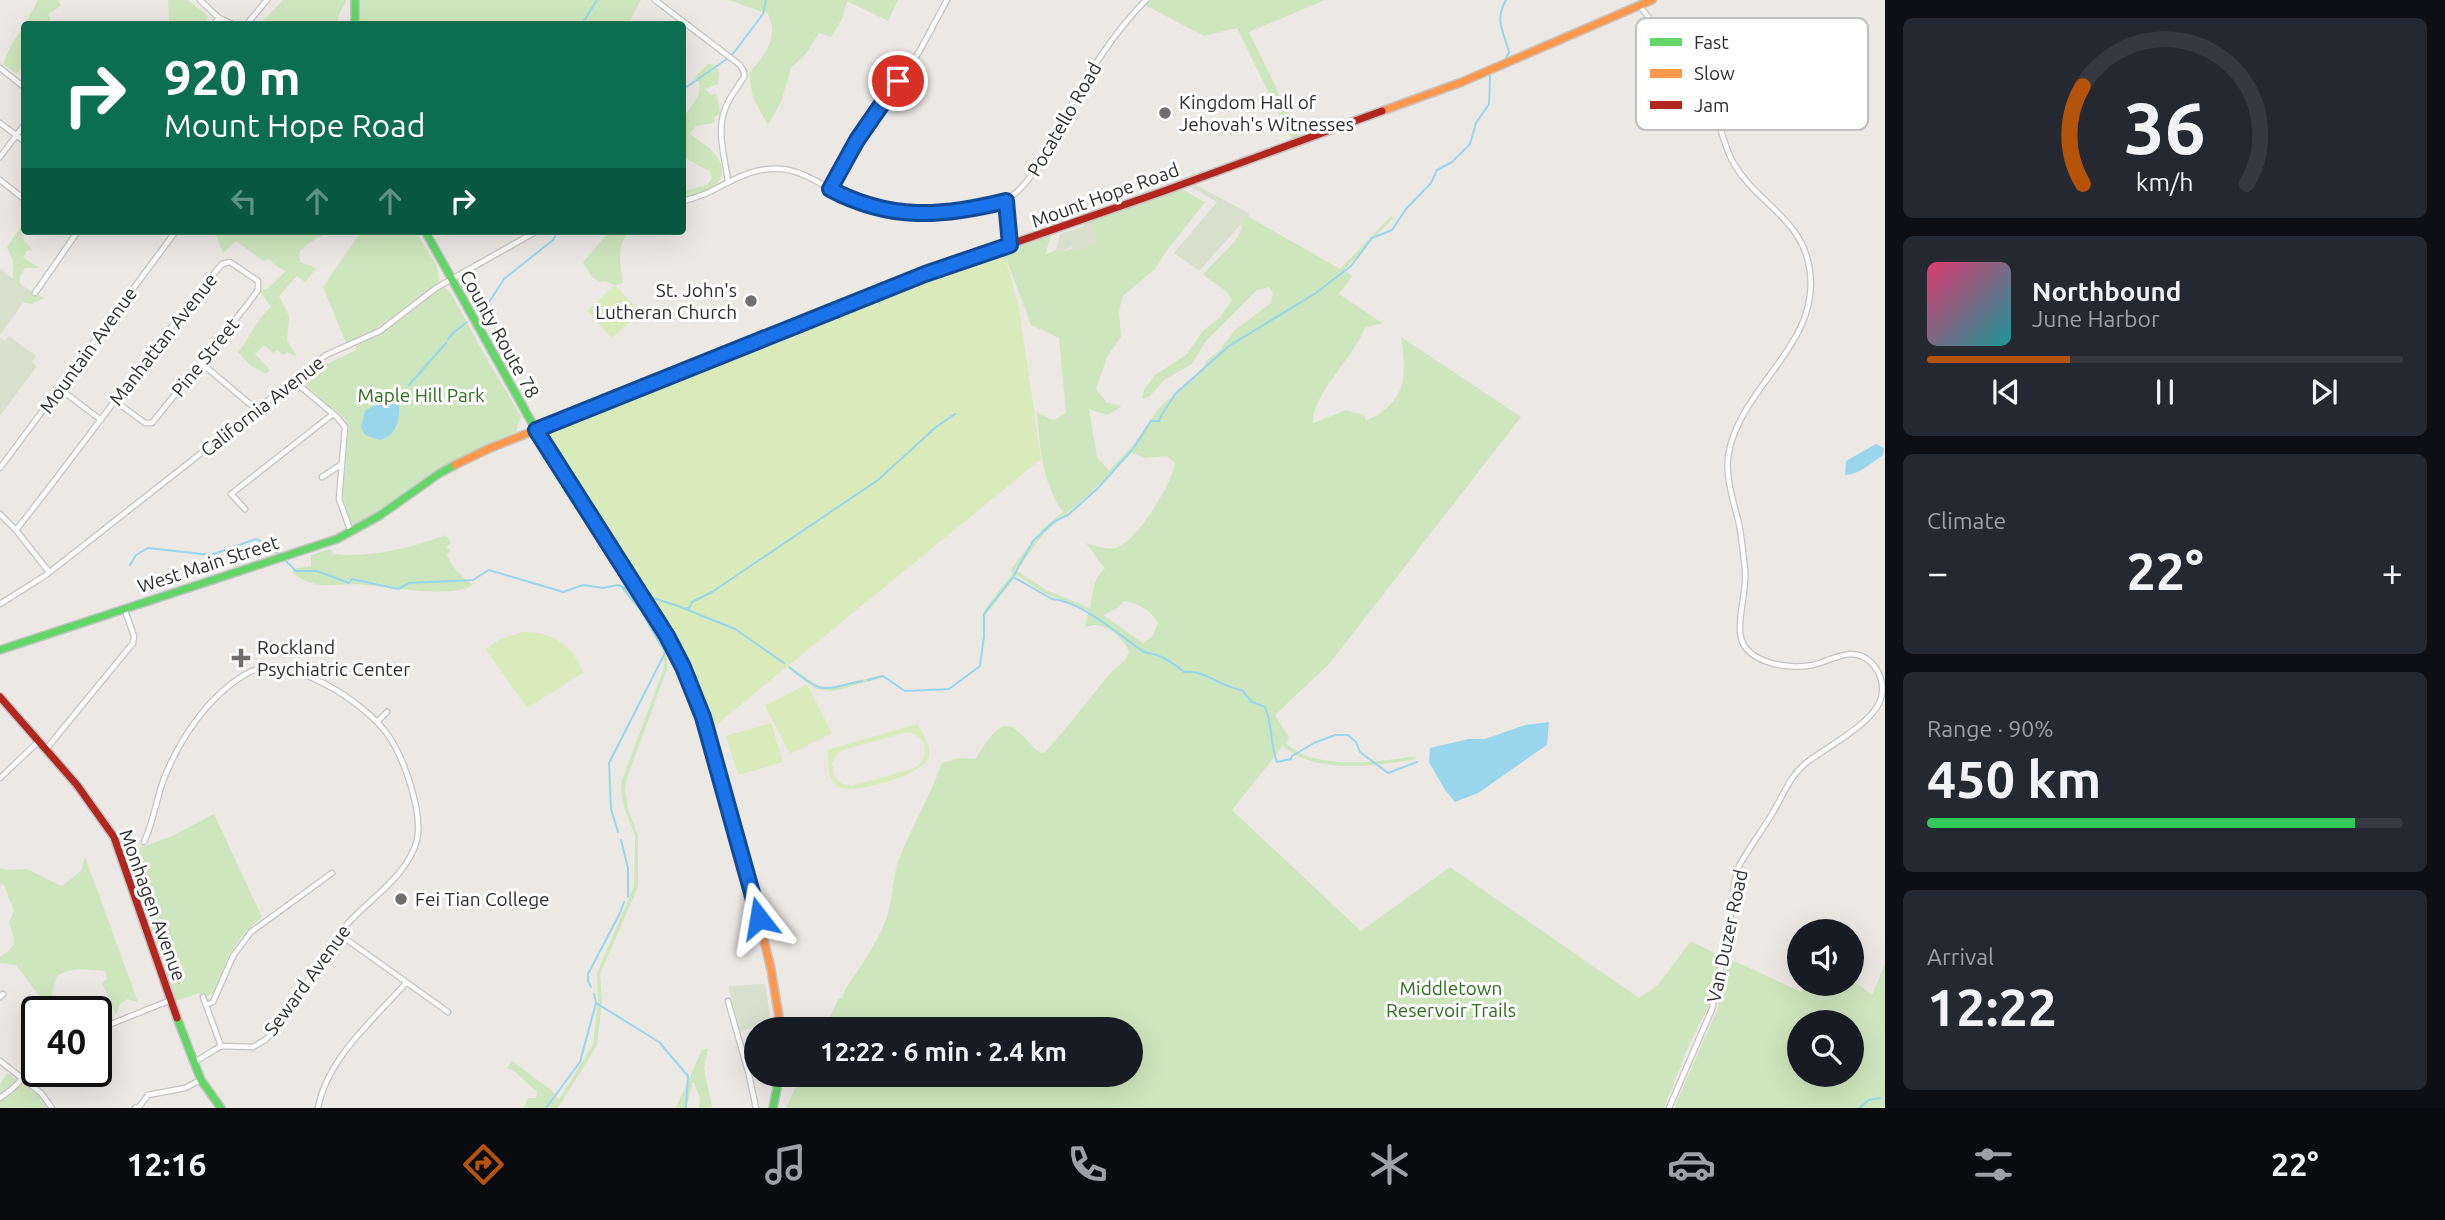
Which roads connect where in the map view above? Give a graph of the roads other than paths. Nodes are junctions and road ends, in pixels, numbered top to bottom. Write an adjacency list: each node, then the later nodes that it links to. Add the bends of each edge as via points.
1 (200, 0): 9 (street)
2 (267, 0): 13 (street)
3 (355, 0): 14 (street)
4 (655, 0): 15 (street)
5 (947, 0): 27 (street, via 932,32 857,140)
6 (1146, 0): 30 (street, Pocatello Road, via 1094,65 1029,180)
7 (1652, 0): 8 (street, Mount Hope Road)
8 (1639, 5): 10 (street, Van Duzer Road); 35 (street, Mount Hope Road, via 1462,82)
9 (219, 18): 11 (street); 12 (street)
10 (1649, 18)
11 (216, 21)
12 (226, 21)
13 (250, 21)
14 (355, 21)
15 (682, 21)
16 (686, 24): 26 (street, via 744,72 722,116)
17 (0, 68): 18 (street)
18 (21, 85)
19 (0, 124): 22 (street)
20 (21, 130): 22 (street)
21 (1720, 130): 93 (street, Van Duzer Road, via 1734,165 1797,233 1810,272 1809,303 1801,328 1750,403 1729,450 1728,475 1745,576 1742,640 1758,657 1783,664 1802,666 1848,654 1861,656 1878,671 1882,690 1879,706 1868,718 1796,772 1739,866 1712,1009)
22 (17, 136): 23 (street); 24 (street)
23 (21, 139)
24 (0, 157)
25 (0, 180): 28 (street)
26 (728, 181): 27 (street, via 781,169 803,174); 29 (street)
27 (830, 189): 30 (street, via 908,214 937,214)
28 (21, 197)
29 (686, 200)
30 (1006, 201): 35 (street)
31 (72, 235): 38 (street)
32 (173, 235): 41 (street, Mountain Avenue)
33 (427, 235): 36 (street, County Route 78)
34 (530, 235): 36 (street, California Avenue)
35 (1010, 245): 46 (street, Mount Hope Road, via 913,279)
36 (451, 279): 40 (street, California Avenue, via 387,327 326,355); 46 (street, County Route 78)
37 (259, 287): 39 (street, Pine Street); 42 (street, Manhattan Avenue, via 258,281 227,261)
38 (35, 293)
39 (200, 362): 42 (street, Pine Street, via 152,423); 43 (street)
40 (294, 381): 43 (street, California Avenue); 44 (street)
41 (60, 389): 45 (street); 48 (street, Mountain Avenue)
42 (115, 401): 45 (street, Manhattan Avenue)
43 (257, 410): 55 (street, California Avenue)
44 (333, 414): 47 (street, via 346,430); 51 (street, via 231,494)
45 (100, 420): 53 (street, Manhattan Avenue)
46 (536, 430): 50 (street, Mount Hope Road, via 467,458); 76 (street, County Route 78, via 667,636 694,692 750,882)
47 (342, 464): 49 (street); 54 (street, via 339,499)
48 (0, 468)
49 (322, 477)
50 (416, 489): 54 (street, West Main Street)
51 (245, 509)
52 (0, 514): 53 (street)
53 (16, 530): 55 (street)
54 (351, 533): 57 (street, West Main Street)
55 (49, 572): 56 (street, California Avenue)
56 (1, 602)
57 (124, 607): 58 (street, West Main Street); 63 (street, via 133,643)
58 (0, 650)
59 (0, 697): 62 (street, Monhagen Avenue)
60 (387, 712): 61 (street)
61 (377, 722): 67 (street, Seward Avenue, via 342,694 310,677 273,667 250,672 214,700 186,737 163,781); 69 (street, Seward Avenue, via 392,741 407,777 418,817 417,839 397,874)
62 (40, 741): 63 (street, Monhagen Avenue); 65 (street)
63 (47, 748): 72 (street, Monhagen Avenue, via 114,837)
64 (0, 765): 65 (street)
65 (6, 772): 66 (street)
66 (0, 778)
67 (144, 842)
68 (332, 873): 74 (street, via 251,932 233,957 213,1002)
69 (339, 934): 70 (street); 78 (street, Seward Avenue, via 271,1035 253,1047)
70 (406, 983): 75 (street); 90 (street, via 336,1063 322,1087)
71 (203, 997): 74 (street)
72 (171, 1000): 77 (street); 80 (street, Monhagen Avenue)
73 (728, 1001): 91 (street)
74 (206, 1006): 78 (street)
75 (448, 1012)
76 (778, 1017)
77 (112, 1024)
78 (221, 1046): 80 (street)
79 (0, 1061): 81 (street)
80 (193, 1063): 83 (street, Monhagen Avenue)
81 (21, 1076)
82 (21, 1080): 86 (street)
83 (201, 1080): 88 (street, via 148,1095); 89 (street, Monhagen Avenue)
84 (34, 1087): 87 (street)
85 (777, 1087): 92 (street)
86 (0, 1098)
87 (52, 1108)
88 (139, 1108)
89 (221, 1108)
90 (318, 1108)
91 (756, 1108)
92 (773, 1108)
93 (1669, 1108)

